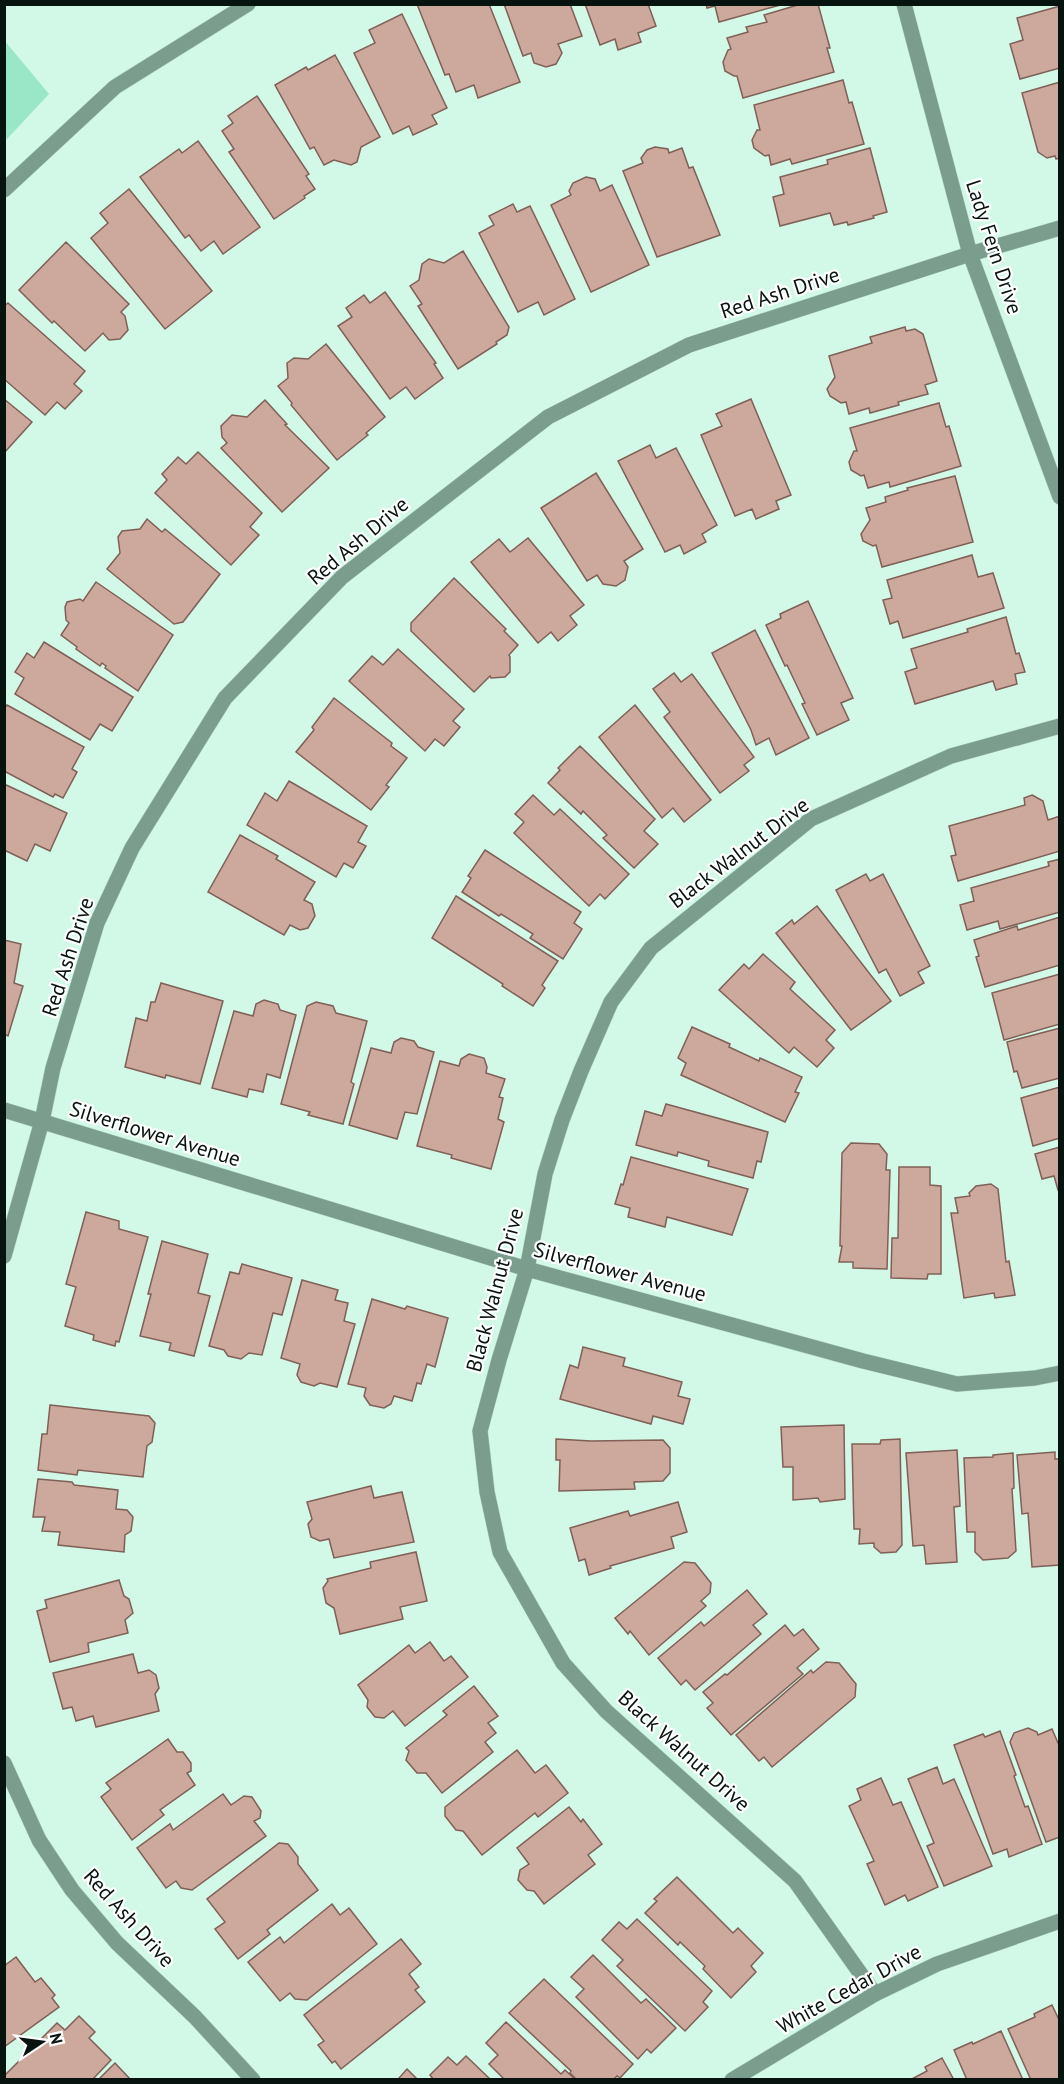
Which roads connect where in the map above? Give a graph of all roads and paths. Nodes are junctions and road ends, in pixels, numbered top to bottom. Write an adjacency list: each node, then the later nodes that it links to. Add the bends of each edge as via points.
1 (248, 4): 3 (street, via 115,87)
2 (904, 4): 5 (street, Lady Fern Drive)
3 (4, 190)
4 (1059, 228): 5 (street, Red Ash Drive)
5 (970, 254): 6 (street, Lady Fern Drive); 9 (street, Red Ash Drive, via 689,345 548,417 342,577 225,698 132,848 97,923 53,1068)
6 (1059, 496)
7 (1059, 726): 11 (street, Black Walnut Drive, via 951,756 811,819 651,948 612,1002 580,1071 545,1174)
8 (4, 1110): 9 (street, Silverflower Avenue)
9 (42, 1121): 10 (street, Red Ash Drive); 11 (street, Silverflower Avenue)
10 (4, 1256)
11 (526, 1269): 12 (street, Silverflower Avenue, via 957,1384); 15 (street, Black Walnut Drive, via 480,1431 487,1492 500,1552 562,1663 606,1711 795,1881)
12 (1059, 1373)
13 (4, 1763): 16 (street, Red Ash Drive, via 39,1840 72,1890 117,1943)
14 (1059, 1921): 15 (street, White Cedar Drive, via 937,1964)
15 (875, 1994): 17 (street, White Cedar Drive)
16 (253, 2079)
17 (732, 2079)

